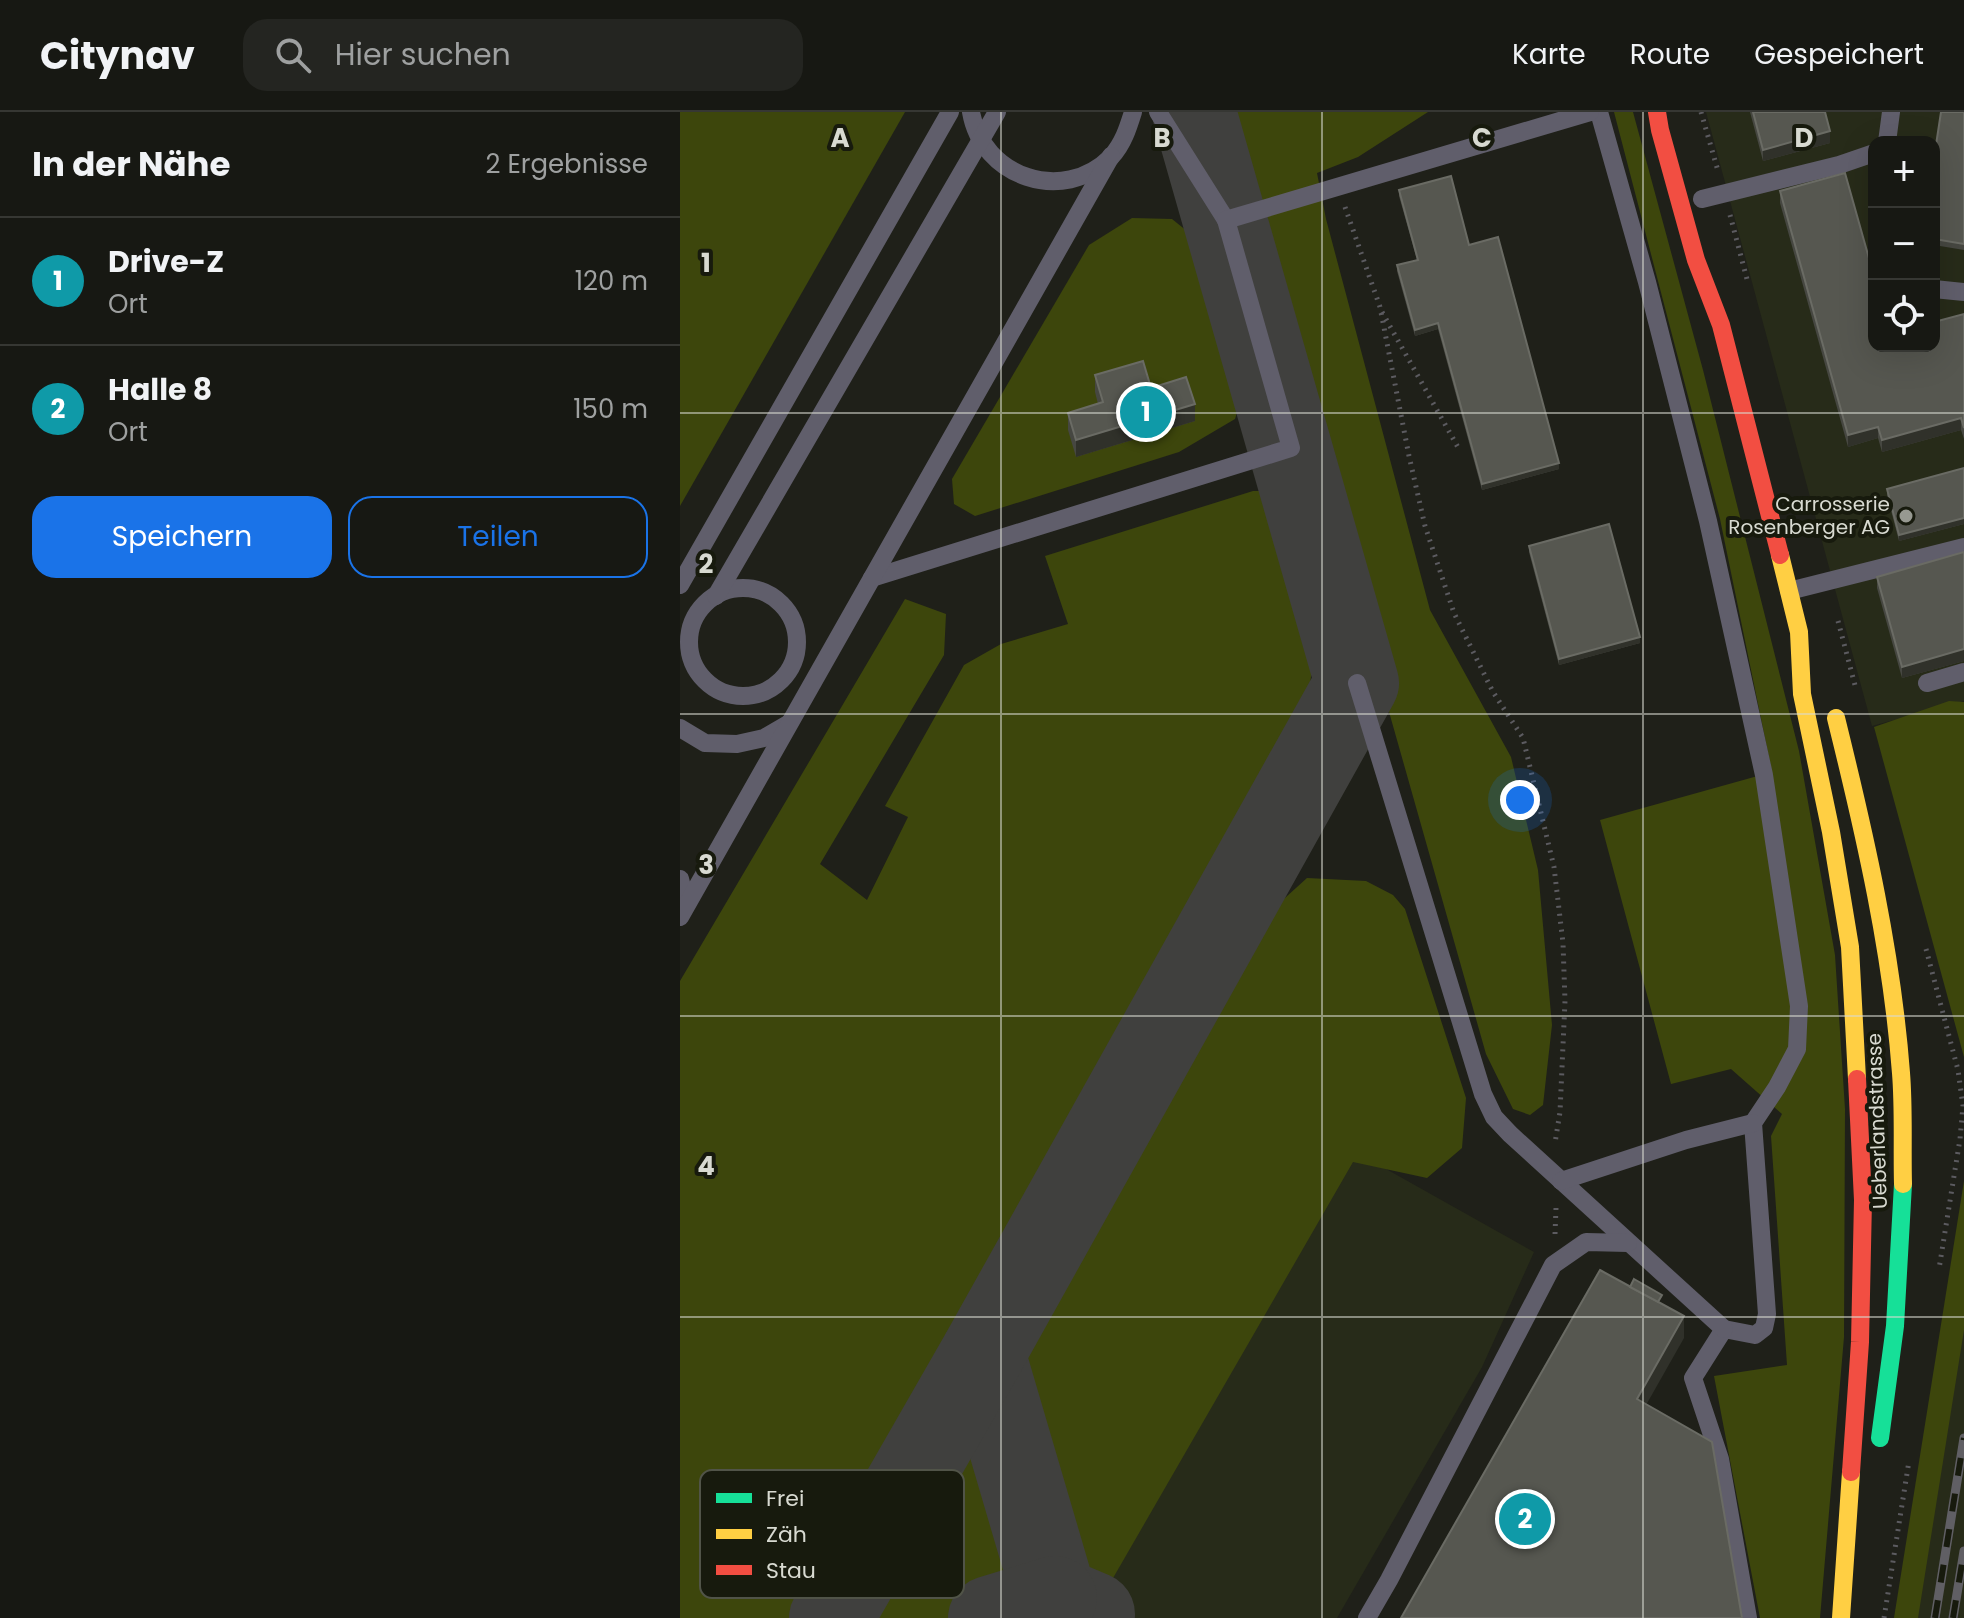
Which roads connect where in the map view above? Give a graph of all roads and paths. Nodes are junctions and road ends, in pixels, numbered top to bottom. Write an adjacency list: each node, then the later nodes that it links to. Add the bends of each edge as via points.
1 (950, 112): 24 (lane)
2 (971, 112): 11 (lane)
3 (997, 112): 11 (lane)
4 (1133, 112): 13 (lane, via 1127,133)
5 (1158, 112): 16 (lane)
6 (1590, 112): 14 (lane)
7 (1599, 112): 42 (lane, via 1711,536 1764,775 1799,1006 1797,1049)
8 (1657, 112): 21 (main road, Ueberlandstrasse, via 1696,260)
9 (1891, 112): 10 (lane)
10 (1888, 136)
11 (981, 140): 13 (lane, via 1009,170 1035,180 1063,181 1089,173); 28 (lane)
12 (1868, 155): 15 (lane)
13 (1111, 156): 25 (lane)
14 (1338, 187): 16 (lane); 20 (path)
15 (1701, 198)
16 (1226, 220): 25 (lane, via 1291,448)
17 (1717, 268): 21 (main road, Ueberlandstrasse)
18 (1940, 290): 19 (lane)
19 (1964, 292)
20 (1380, 307): 22 (path); 43 (path, via 1425,526 1454,613 1493,692 1523,738 1554,867 1565,1001)
21 (1721, 325): 27 (main road, Ueberlandstrasse)
22 (1460, 451)
23 (1964, 547): 27 (lane)
24 (696, 556): 26 (lane); 29 (lane)
25 (872, 578): 31 (lane)
26 (680, 585)
27 (1789, 591): 30 (main road, Ueberlandstrasse)
28 (716, 596): 29 (lane); 34 (lane, via 752,589 784,608 797,642)
29 (694, 619): 34 (lane, via 689,635 694,667 717,690 753,696)
30 (1799, 632): 32 (main road, Ueberlandstrasse); 51 (main road, Ueberlandstrasse, via 1802,694 1850,947 1861,1136 1860,1342)
31 (833, 648): 34 (lane); 38 (lane)
32 (1817, 667)
33 (1964, 672): 36 (lane)
34 (785, 677)
35 (1357, 683): 43 (lane, via 1483,1094 1494,1117)
36 (1927, 683)
37 (1832, 706): 47 (main road, Ueberlandstrasse, via 1866,839 1901,1074 1903,1201 1895,1326)
38 (790, 723): 39 (lane, via 764,738 737,744 705,743); 41 (lane)
39 (680, 728)
40 (680, 879): 41 (lane)
41 (680, 917)
42 (1753, 1123): 43 (lane); 46 (lane, via 1767,1314 1764,1328 1755,1335)
43 (1556, 1176): 44 (lane); 45 (path)
44 (1628, 1243): 45 (lane, via 1586,1242); 46 (lane)
45 (1553, 1265): 49 (lane)
46 (1724, 1329): 50 (lane, via 1693,1378 1720,1459)
47 (1878, 1455)
48 (1866, 1514): 51 (main road, Ueberlandstrasse)
49 (1367, 1618)
50 (1748, 1618)
51 (1841, 1618)

